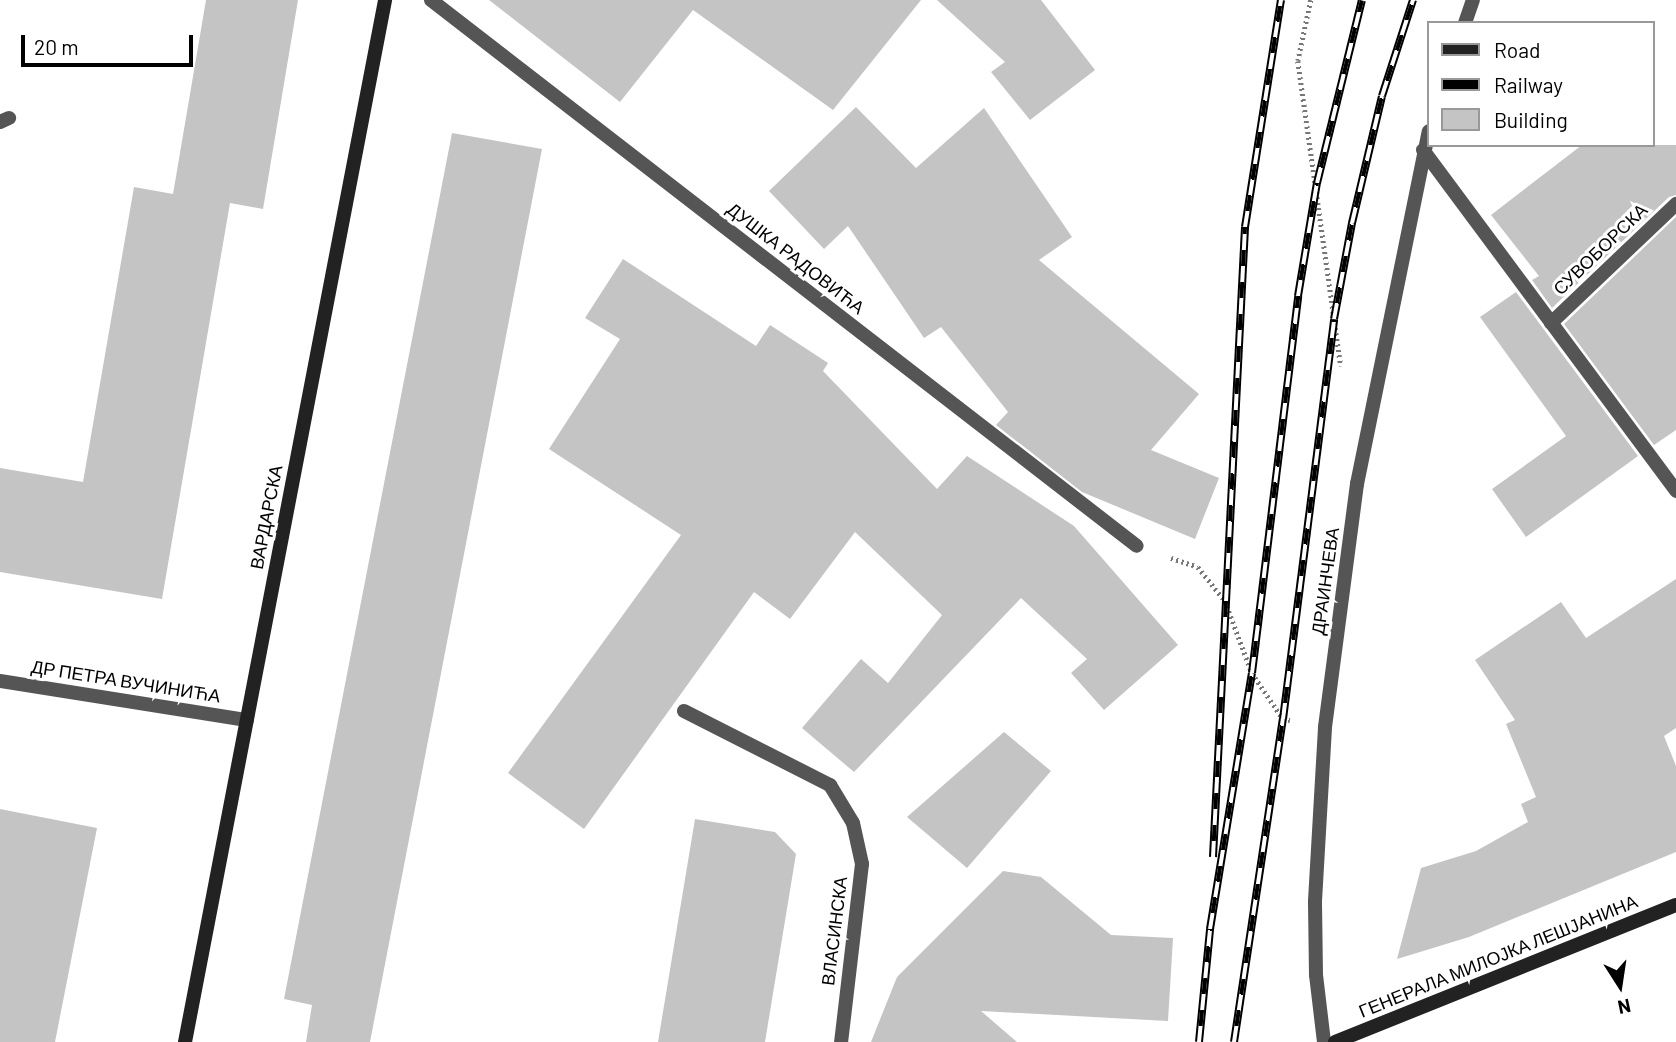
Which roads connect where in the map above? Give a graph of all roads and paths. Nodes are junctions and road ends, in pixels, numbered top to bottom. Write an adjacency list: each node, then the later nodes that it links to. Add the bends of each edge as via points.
1 (385, 0): 15 (main road, ВАРДАРСКА)
2 (431, 0): 12 (street, ДУШКА РАДОВИЋА)
3 (1311, 0): 10 (path, via 1298,61)
4 (1473, 0): 5 (street)
5 (1466, 21)
6 (1428, 134): 7 (street, ДРАИНЧЕВА)
7 (1423, 150): 9 (street); 16 (street, ДРАИНЧЕВА, via 1357,484)
8 (1676, 204): 9 (street, СУВОБОРСКА)
9 (1551, 323): 11 (street)
10 (1342, 374)
11 (1676, 491)
12 (1137, 546): 16 (path, via 1198,567 1225,601 1252,673 1283,719)
13 (0, 681): 15 (street, ДР ПЕТРА ВУЧИНИЋА)
14 (684, 712): 19 (street, ВЛАСИНСКА, via 830,785 853,823 862,864)
15 (247, 720): 18 (main road, ВАРДАРСКА)
16 (1325, 727): 20 (street, ДРАИНЧЕВА, via 1315,901 1316,975)
17 (1676, 905): 21 (main road, ГЕНЕРАЛА МИЛОЈКА ЛЕШЈАНИНА)
18 (186, 1042)
19 (841, 1042)
20 (1324, 1042)
21 (1335, 1042)

